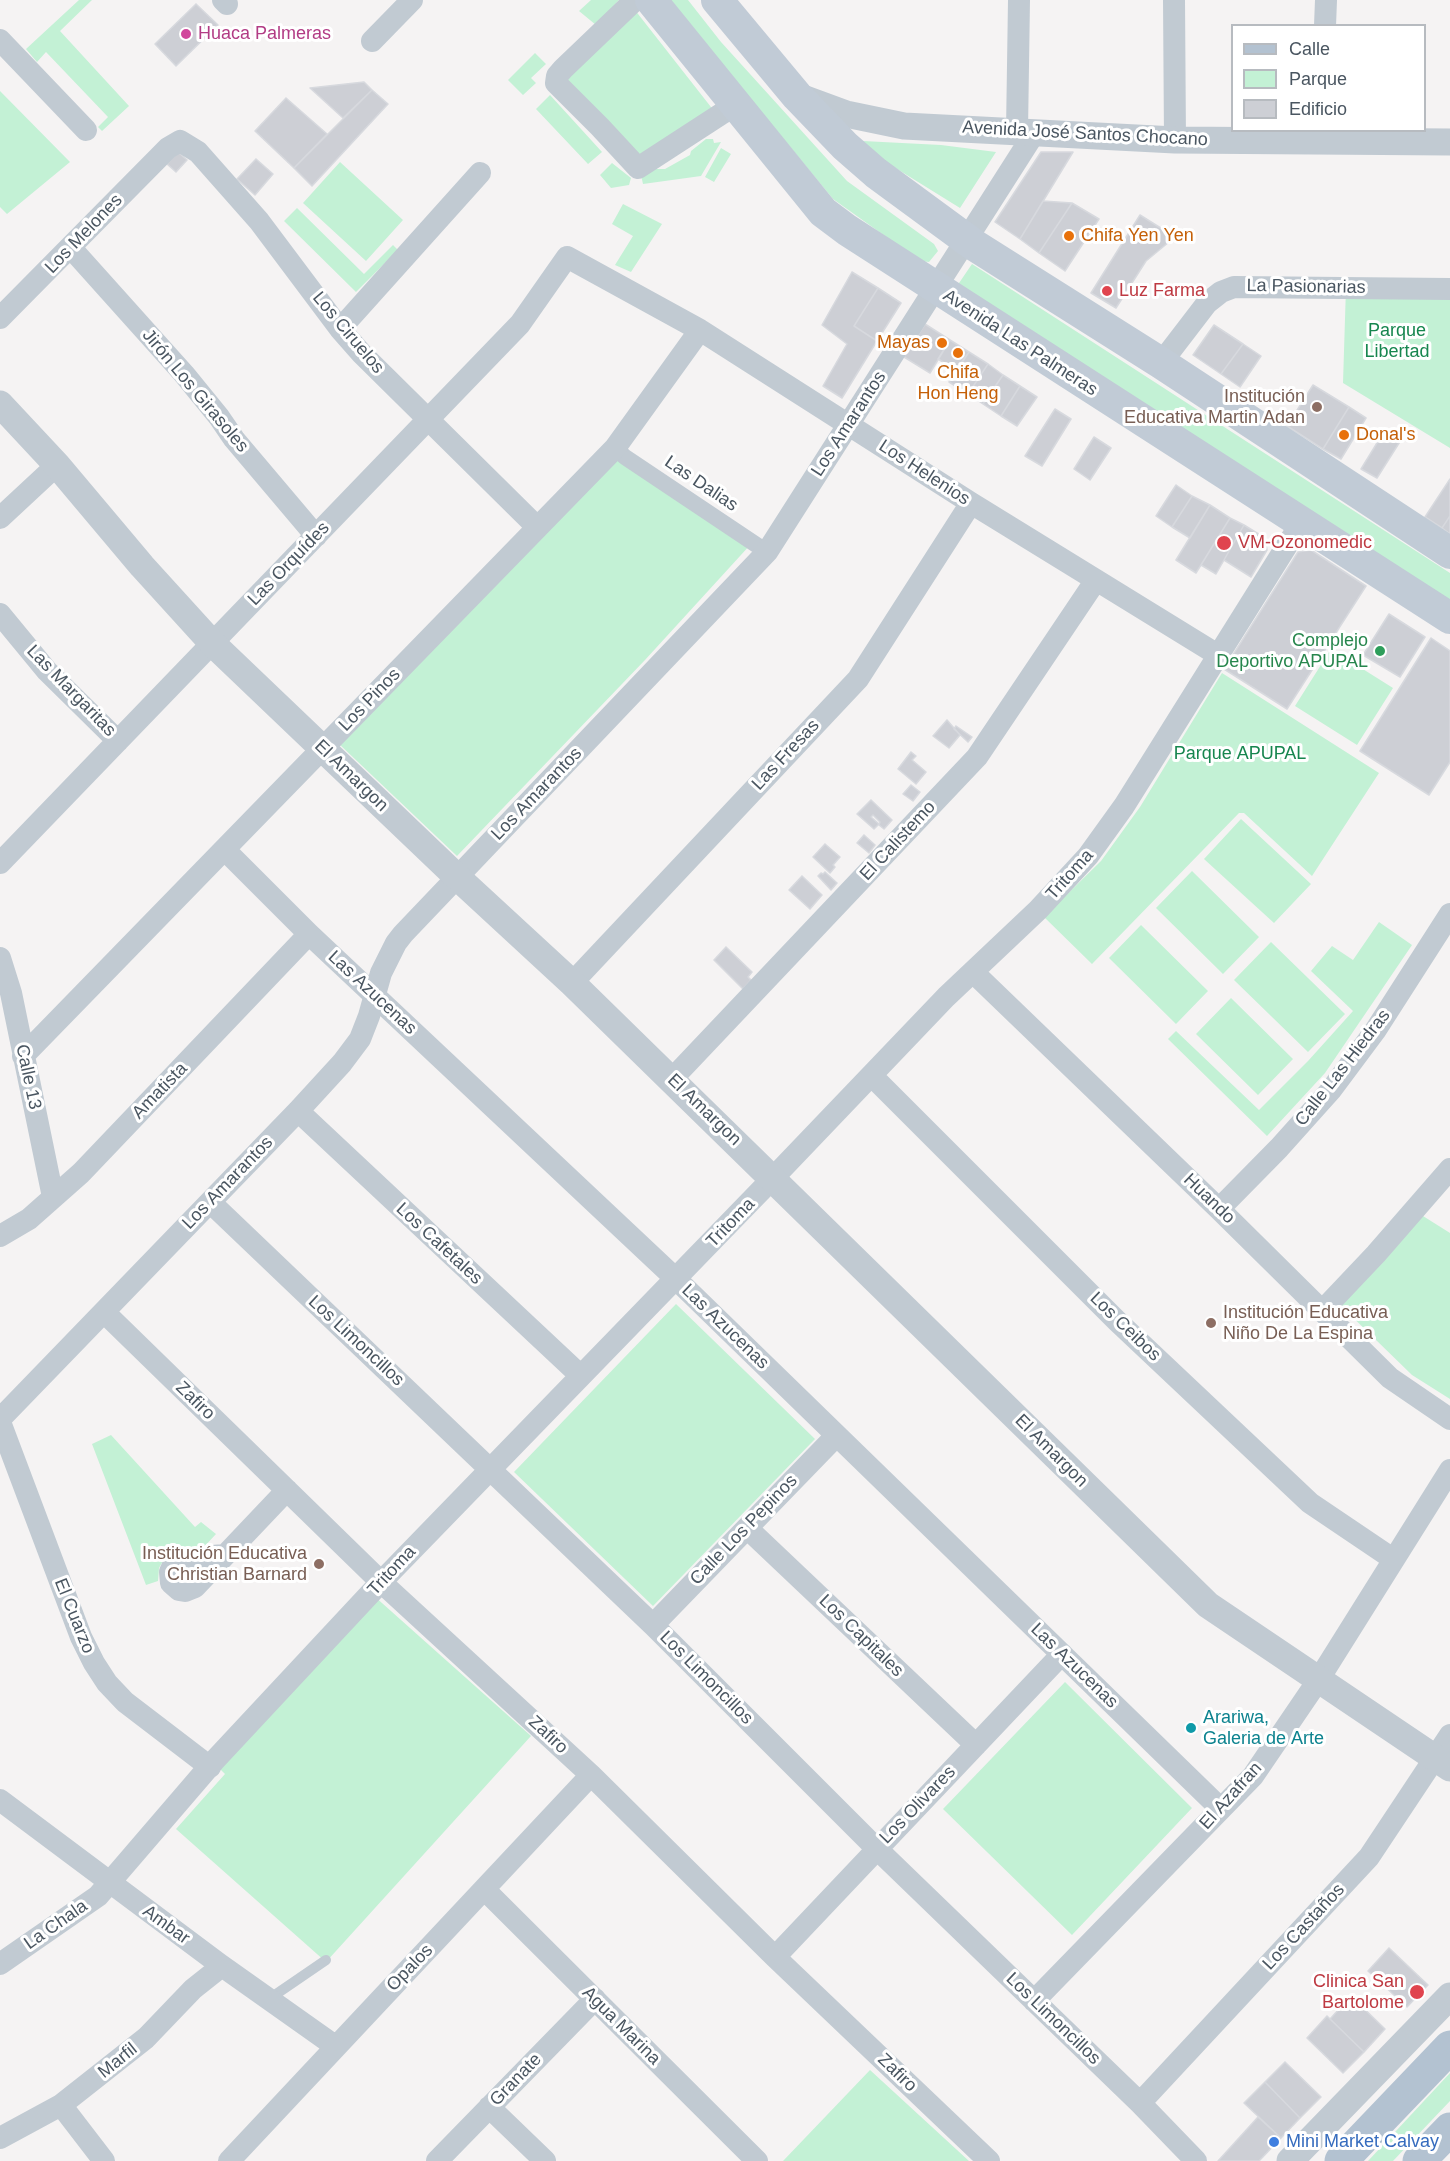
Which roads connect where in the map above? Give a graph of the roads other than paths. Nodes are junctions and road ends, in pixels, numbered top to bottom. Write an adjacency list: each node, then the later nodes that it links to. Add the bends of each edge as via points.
1 (412, 0): 10 (street)
2 (635, 0): 12 (street, via 563,69 556,83 638,168)
3 (651, 0): 12 (main road, Avenida Las Palmeras)
4 (717, 0): 11 (main road)
5 (1019, 0): 14 (street)
6 (1174, 0): 16 (street)
7 (1326, 0): 8 (street)
8 (1326, 24)
9 (0, 40): 13 (street)
10 (372, 41)
11 (797, 96): 14 (street, Avenida José Santos Chocano, via 846,114 904,126); 20 (main road, via 876,173)
12 (735, 105): 23 (main road, Avenida Las Palmeras, via 823,212)
13 (86, 130)
14 (1026, 132): 16 (street, Avenida José Santos Chocano); 20 (street, Los Amarantos)
15 (1323, 136): 16 (street, Avenida José Santos Chocano); 17 (street, Avenida José Santos Chocano)
16 (1175, 140)
17 (1450, 142)
18 (168, 148): 21 (street, Los Melones); 26 (street, Los Ciruelos, via 180,141 198,152 259,221)
19 (480, 172): 26 (street)
20 (966, 240): 23 (street, Los Amarantos); 28 (main road)
21 (71, 248): 25 (street, Los Melones); 38 (street, Jirón Los Girasoles, via 184,374)
22 (567, 256): 27 (street, Los Helenios); 30 (street, Las Orquídes, via 520,324)
23 (935, 288): 31 (street, Los Amarantos); 36 (main road, Avenida Las Palmeras)
24 (1450, 289): 28 (street, La Pasionarias, via 1234,287 1207,303)
25 (0, 318)
26 (340, 329): 30 (street, Los Ciruelos)
27 (700, 330): 31 (street, Los Helenios); 32 (street, Los Pinos)
28 (1161, 363): 40 (main road)
29 (0, 404): 33 (street, El Amargon)
30 (428, 421): 37 (street, Los Ciruelos); 38 (street, Las Orquídes)
31 (849, 424): 34 (street, Los Helenios); 39 (street, Los Amarantos)
32 (615, 448): 37 (street, Los Pinos); 39 (street, Las Dalias)
33 (57, 465): 35 (street); 44 (street, El Amargon)
34 (971, 503): 41 (street, Los Helenios); 55 (street, Las Fresas, via 858,679)
35 (0, 518)
36 (1301, 523): 43 (main road, Avenida Las Palmeras); 45 (street, Tritoma)
37 (537, 527): 47 (street, Los Pinos)
38 (316, 536): 44 (street, Las Orquídes)
39 (767, 552): 50 (street, Los Amarantos)
40 (1450, 553)
41 (1096, 580): 45 (street, Los Helenios); 59 (street, El Calistemo, via 977,757)
42 (0, 614): 46 (street, Las Margaritas, via 47,670)
43 (1450, 618)
44 (212, 643): 46 (street, Las Orquídes); 47 (street, El Amargon)
45 (1218, 655): 54 (street, Tritoma, via 1124,806 1088,855)
46 (118, 741): 49 (street, Las Orquídes)
47 (323, 749): 48 (street, Los Pinos); 50 (street, El Amargon)
48 (225, 850): 52 (street, Las Azucenas); 57 (street, Los Pinos)
49 (0, 863)
50 (456, 876): 55 (street, El Amargon); 56 (street, Los Amarantos, via 396,944)
51 (1450, 914): 65 (street, Calle Las Hiedras, via 1375,1031 1330,1090)
52 (309, 934): 56 (street, Las Azucenas); 63 (street, Amatista, via 81,1173)
53 (0, 958): 57 (street, Calle 13)
54 (974, 973): 58 (street, Tritoma, via 946,997); 65 (street, Huando)
55 (572, 983): 59 (street, El Amargon)
56 (374, 994): 60 (street, Los Amarantos, via 356,1046); 67 (street, Las Azucenas)
57 (23, 1056): 63 (street, Calle 13)
58 (872, 1076): 62 (street, Tritoma); 79 (street, Los Ceibos, via 1117,1321 1310,1503)
59 (672, 1079): 62 (street, El Amargon)
60 (298, 1111): 64 (street, Los Amarantos); 70 (street, Los Cafetales)
61 (1450, 1169): 68 (street)
62 (774, 1179): 67 (street, Tritoma); 83 (street, El Amargon, via 1208,1605)
63 (53, 1197): 66 (street, Amatista, via 29,1219)
64 (210, 1202): 69 (street, Los Amarantos); 74 (street, Los Limoncillos)
65 (1219, 1209): 68 (street, Huando)
66 (0, 1236)
67 (676, 1280): 70 (street, Tritoma); 73 (street, Las Azucenas)
68 (1323, 1311): 71 (street, Huando, via 1390,1378)
69 (104, 1312): 72 (street, Los Amarantos); 76 (street, Zafiro)
70 (581, 1376): 74 (street, Tritoma)
71 (1450, 1419)
72 (0, 1420): 87 (street, El Cuarzo, via 93,1663 125,1702)
73 (836, 1436): 77 (street, Calle Los Pepinos); 82 (street, Las Azucenas)
74 (491, 1468): 80 (street, Tritoma); 81 (street, Los Limoncillos)
75 (1450, 1470): 79 (street, El Azafran)
76 (286, 1490): 78 (street); 80 (street, Zafiro)
77 (747, 1528): 81 (street, Calle Los Pepinos); 85 (street, Los Capitales)
78 (225, 1556)
79 (1393, 1559): 83 (street, El Azafran)
80 (381, 1582): 87 (street, Tritoma); 88 (street, Zafiro)
81 (653, 1625): 91 (street, Los Limoncillos)
82 (1062, 1654): 85 (street, Los Olivares); 90 (street, Las Azucenas)
83 (1318, 1679): 86 (street, El Amargon); 90 (street, El Azafran, via 1253,1776)
84 (1450, 1735): 86 (street, Los Castaños)
85 (976, 1745): 91 (street, Los Olivares)
86 (1443, 1763): 104 (street, Los Castaños, via 1369,1857)
87 (210, 1767): 92 (street, Tritoma)
88 (591, 1775): 93 (street, Opalos); 94 (street, Zafiro)
89 (0, 1800): 92 (street, Ambar)
90 (1221, 1809): 101 (street, El Azafran)
91 (876, 1848): 94 (street, Los Olivares); 101 (street, Los Limoncillos)
92 (109, 1883): 96 (street, La Chala, via 98,1896); 97 (street, Ambar)
93 (485, 1890): 100 (street, Agua Marina); 102 (street, Opalos)
94 (775, 1957): 114 (street, Zafiro)
95 (326, 1960): 99 (lane)
96 (0, 1964)
97 (222, 1966): 99 (street, Ambar); 105 (street, Marfil, via 193,1989 146,2038)
98 (1450, 1996): 116 (street)
99 (269, 1999): 102 (street, Ambar)
100 (595, 1999): 106 (street, Granate); 113 (street, Agua Marina)
101 (1034, 2001): 104 (street, Los Limoncillos)
102 (335, 2046): 110 (street, Opalos)
103 (1450, 2047): 117 (main road)
104 (1140, 2103): 115 (street, Los Limoncillos)
105 (62, 2105): 108 (street, Marfil); 109 (street)
106 (489, 2107): 111 (street, Granate); 112 (street)
107 (1450, 2129): 118 (main road)
108 (0, 2138)
109 (104, 2161)
110 (229, 2161)
111 (437, 2161)
112 (545, 2161)
113 (757, 2161)
114 (989, 2161)
115 (1196, 2161)
116 (1290, 2161)
117 (1341, 2161)
118 (1419, 2161)

